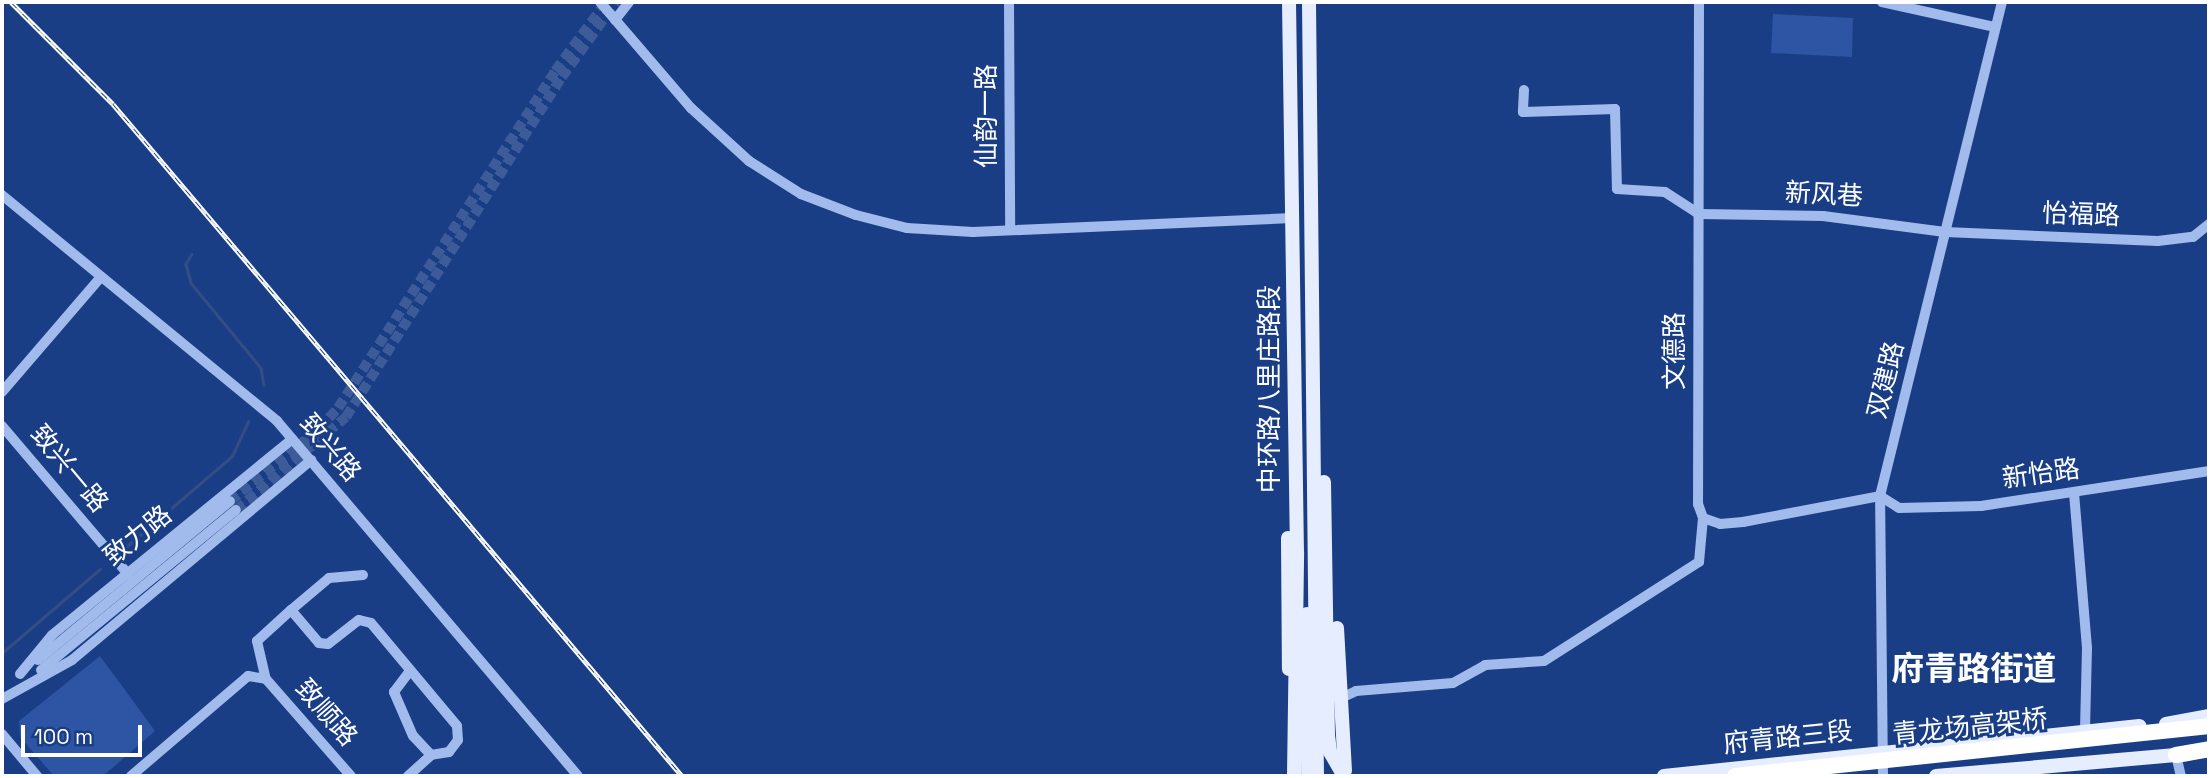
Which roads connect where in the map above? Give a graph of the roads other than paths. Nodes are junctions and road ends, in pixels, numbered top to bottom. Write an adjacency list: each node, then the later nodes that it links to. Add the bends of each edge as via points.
1 (600, 2): 9 (street)
2 (629, 2): 9 (street)
3 (1009, 2): 16 (street, 仙韵一路)
4 (1289, 2): 14 (main road, 中环路八里庄路段)
5 (1308, 2): 20 (main road, 中环路八里庄路段)
6 (1699, 2): 13 (street, 文德路)
7 (1883, 2): 10 (street)
8 (2002, 2): 10 (street, 双建路)
9 (615, 20): 16 (street, via 691,108 749,161 801,194 907,228)
10 (1995, 27): 17 (street, 双建路)
11 (1524, 90): 13 (street, via 1523,112 1615,109 1617,189 1665,192)
12 (2, 195): 18 (street, 致兴路)
13 (1699, 214): 17 (street, 新风巷, via 1823,216); 30 (street, 文德路, via 1698,504)
14 (1293, 218): 16 (street); 19 (main road, 中环路八里庄路段)
15 (2209, 224): 17 (street, 怡福路, via 2193,237 2158,241)
16 (1010, 230)
17 (1945, 232): 28 (street, 双建路)
18 (102, 277): 21 (street); 23 (street, 致兴路, via 277,421)
19 (1297, 361): 25 (main road, 中环路八里庄路段); 32 (main road)
20 (1316, 369): 31 (main road); 32 (main road, 中环路八里庄路段)
21 (2, 392)
22 (2, 426): 33 (street, 致兴一路)
23 (292, 439): 24 (street, 致兴路); 29 (street, 致力路)
24 (311, 460): 29 (street, 致力路); 56 (street, 致兴路)
25 (1294, 468): 32 (main road, 中环路八里庄路段); 57 (main road, via 1287,498 1290,765)
26 (2209, 471): 27 (street, 新怡路)
27 (2074, 493): 28 (street, 新怡路, via 1981,506 1899,508); 45 (street, via 2087,648)
28 (1880, 496): 30 (street, via 1743,522 1720,524); 49 (street, 双建路)
29 (233, 506): 33 (street, 致力路); 37 (street, 致力路)
30 (1703, 518): 41 (street, 文德路, via 1699,562 1544,660 1485,665 1453,683 1356,691)
31 (1326, 529): 41 (main road, via 1336,572); 60 (main road, via 1328,735 1330,752)
32 (1306, 552): 57 (main road, 中环路八里庄路段, bridge); 58 (main road); 59 (main road, 中环路八里庄路段)
33 (128, 574): 37 (street, 致力路, via 52,635)
34 (363, 575): 35 (street, via 329,578)
35 (291, 610): 36 (street, via 319,643 328,644 359,620 371,623); 38 (street, via 257,641)
36 (410, 671): 50 (street, via 394,692 413,736); 50 (street, via 457,726 458,740 449,752)
37 (24, 678): 39 (street, 致力路); 40 (street, 致力路)
38 (267, 679): 53 (street, via 248,676); 54 (street, 致顺路)
39 (2, 692)
40 (2, 699)
41 (1339, 699): 60 (main road)
42 (2209, 716): 44 (main road, 府青路三段)
43 (2204, 724): 44 (highway); 62 (highway, 青龙场高架桥, bridge)
44 (2163, 725): 45 (main road, 府青路三段)
45 (2085, 729): 49 (main road, 府青路三段)
46 (2, 733): 52 (street)
47 (2209, 733): 63 (highway, 青龙场高架桥)
48 (2209, 751): 51 (highway)
49 (1880, 752): 61 (main road, 府青路三段); 64 (street, 双建路)
50 (431, 755): 55 (street)
51 (2176, 755): 65 (main road); 66 (street)
52 (37, 776)
53 (131, 776)
54 (351, 776)
55 (408, 776)
56 (578, 776)
57 (1295, 776)
58 (1308, 776)
59 (1317, 776)
60 (1345, 776)
61 (1664, 776)
62 (1735, 776)
63 (1811, 776)
64 (1883, 776)
65 (1936, 776)
66 (2181, 776)

